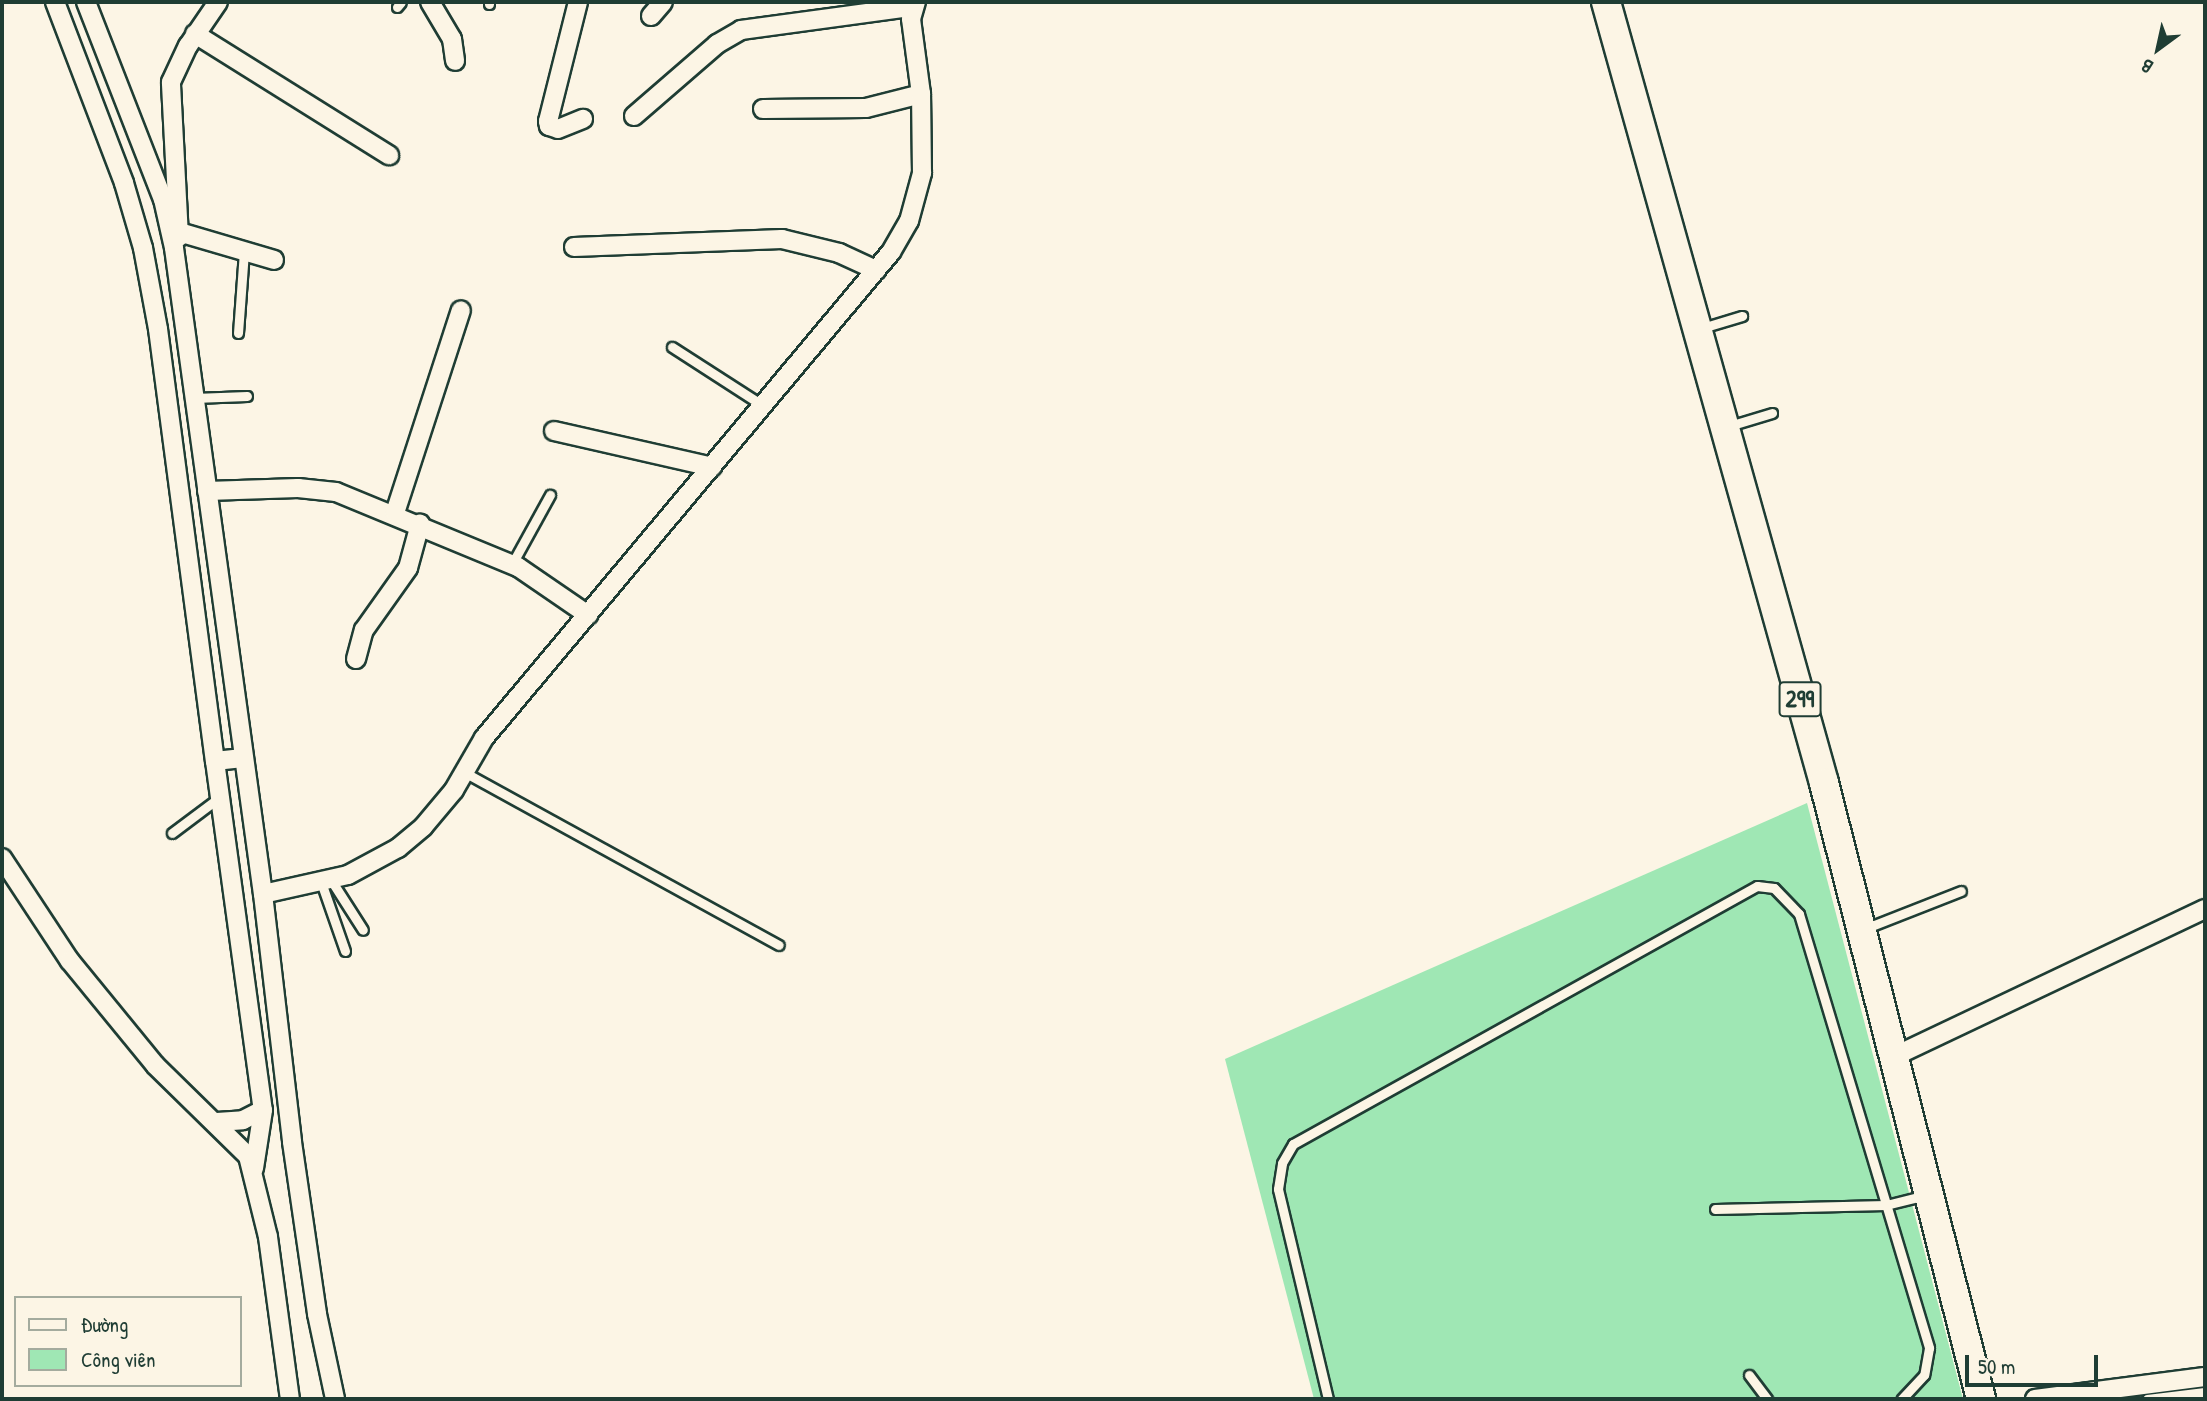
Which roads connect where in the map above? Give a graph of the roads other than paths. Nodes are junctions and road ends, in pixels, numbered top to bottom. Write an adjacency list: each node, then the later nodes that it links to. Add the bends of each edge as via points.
1 (55, 2): 28 (street, via 137,221)
2 (86, 2): 17 (street)
3 (218, 2): 10 (street)
4 (430, 2): 11 (street, via 452,39)
5 (578, 2): 15 (street, via 548,121 558,129)
6 (663, 2): 9 (street)
7 (1606, 2): 24 (main road, 299)
8 (913, 4): 12 (street); 14 (street, via 741,30)
9 (651, 16)
10 (195, 34): 16 (street); 17 (street, via 171,82 169,99)
11 (454, 61)
12 (920, 94): 13 (street, via 866,108); 21 (street, via 922,173 909,221)
13 (763, 109)
14 (634, 116)
15 (583, 119)
16 (389, 155)
17 (176, 240): 19 (street); 28 (street)
18 (574, 247): 21 (street, via 782,239 839,253)
19 (244, 251): 20 (street); 25 (lane)
20 (274, 260)
21 (876, 270): 29 (street)
22 (461, 310): 36 (street)
23 (1742, 316): 24 (lane)
24 (1697, 329): 31 (main road, 299)
25 (238, 333)
26 (672, 346): 29 (lane)
27 (247, 396): 28 (lane)
28 (180, 399): 34 (street); 41 (street)
29 (762, 405): 33 (street)
30 (1772, 413): 31 (lane)
31 (1724, 427): 51 (main road, 299)
32 (554, 431): 33 (street)
33 (712, 467): 39 (street)
34 (206, 491): 36 (street, via 315,488); 41 (street)
35 (550, 495): 38 (lane)
36 (395, 513): 37 (street)
37 (420, 523): 38 (street); 40 (street, via 408,568 365,630)
38 (512, 564): 39 (street, via 549,584)
39 (588, 615): 42 (street, via 484,738)
40 (356, 659)
41 (229, 760): 43 (street); 48 (street)
42 (464, 772): 46 (street, via 423,827 398,848 374,864); 52 (lane)
43 (220, 797): 44 (lane); 55 (street)
44 (172, 833)
45 (2, 858): 56 (street, via 70,961 156,1065)
46 (326, 881): 48 (street); 50 (lane); 53 (lane)
47 (1961, 891): 51 (lane)
48 (262, 894): 65 (street, via 292,1142 317,1314)
49 (2205, 909): 54 (street)
50 (363, 930)
51 (1862, 930): 54 (main road, 299)
52 (779, 945)
53 (345, 951)
54 (1895, 1056): 58 (main road, 299)
55 (262, 1110): 56 (street, via 243,1120); 57 (street)
56 (217, 1122): 57 (street, via 237,1140)
57 (254, 1168): 64 (street)
58 (1931, 1194): 59 (lane); 69 (main road, 299)
59 (1886, 1205): 60 (lane); 66 (lane, via 1799,914 1774,888 1757,886 1293,1144 1282,1163 1278,1189); 68 (lane, via 1929,1348 1924,1375)
60 (1715, 1209)
61 (1749, 1375): 67 (lane)
62 (2205, 1377): 70 (street)
63 (2205, 1392): 71 (lane)
64 (290, 1399)
65 (335, 1399)
66 (1328, 1399)
67 (1767, 1399)
68 (1902, 1399)
69 (1981, 1399)
70 (2035, 1399)
71 (2147, 1399)

